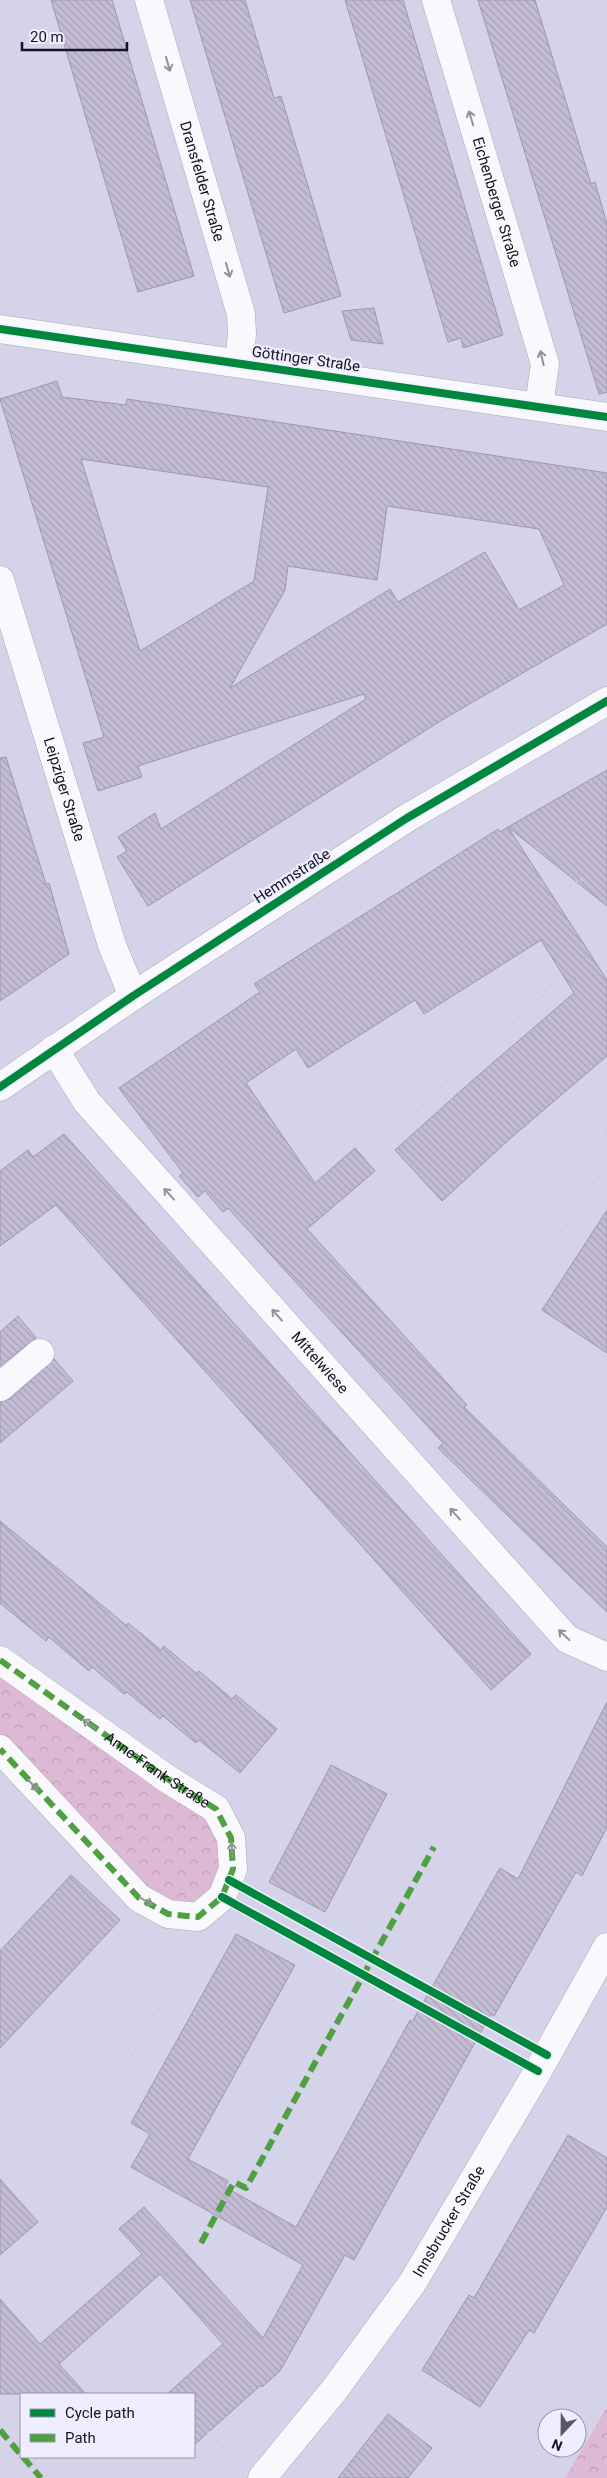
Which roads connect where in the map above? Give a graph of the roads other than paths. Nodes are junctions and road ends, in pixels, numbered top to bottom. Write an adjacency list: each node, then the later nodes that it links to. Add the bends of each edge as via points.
1 (149, 0): 4 (street, Dransfelder Straße, one-way to 4, via 241,314)
2 (436, 0): 5 (street, Eichenberger Straße, one-way to 2, via 544,364)
3 (0, 329): 4 (street, Göttinger Straße)
4 (239, 363): 5 (street, Göttinger Straße)
5 (539, 406): 6 (street, Göttinger Straße)
6 (607, 417)
7 (0, 580): 9 (street, Leipziger Straße, via 112,945)
8 (607, 701): 9 (street, Hemmstraße, via 407,818)
9 (133, 996): 10 (street, Hemmstraße)
10 (54, 1048): 11 (street, Hemmstraße); 14 (street, Mittelwiese, one-way to 10, via 567,1639 87,1102)
11 (0, 1087)
12 (40, 1354): 13 (street)
13 (0, 1387)
14 (607, 1657)
15 (0, 1660): 16 (street, Anne-Frank-Straße, one-way to 15, via 139,1898 168,1914 198,1917 222,1897 233,1869 231,1838 216,1809 166,1778)
16 (0, 1749)
17 (607, 1947): 18 (street, Innsbrucker Straße, via 413,2282 335,2389)
18 (252, 2472)

